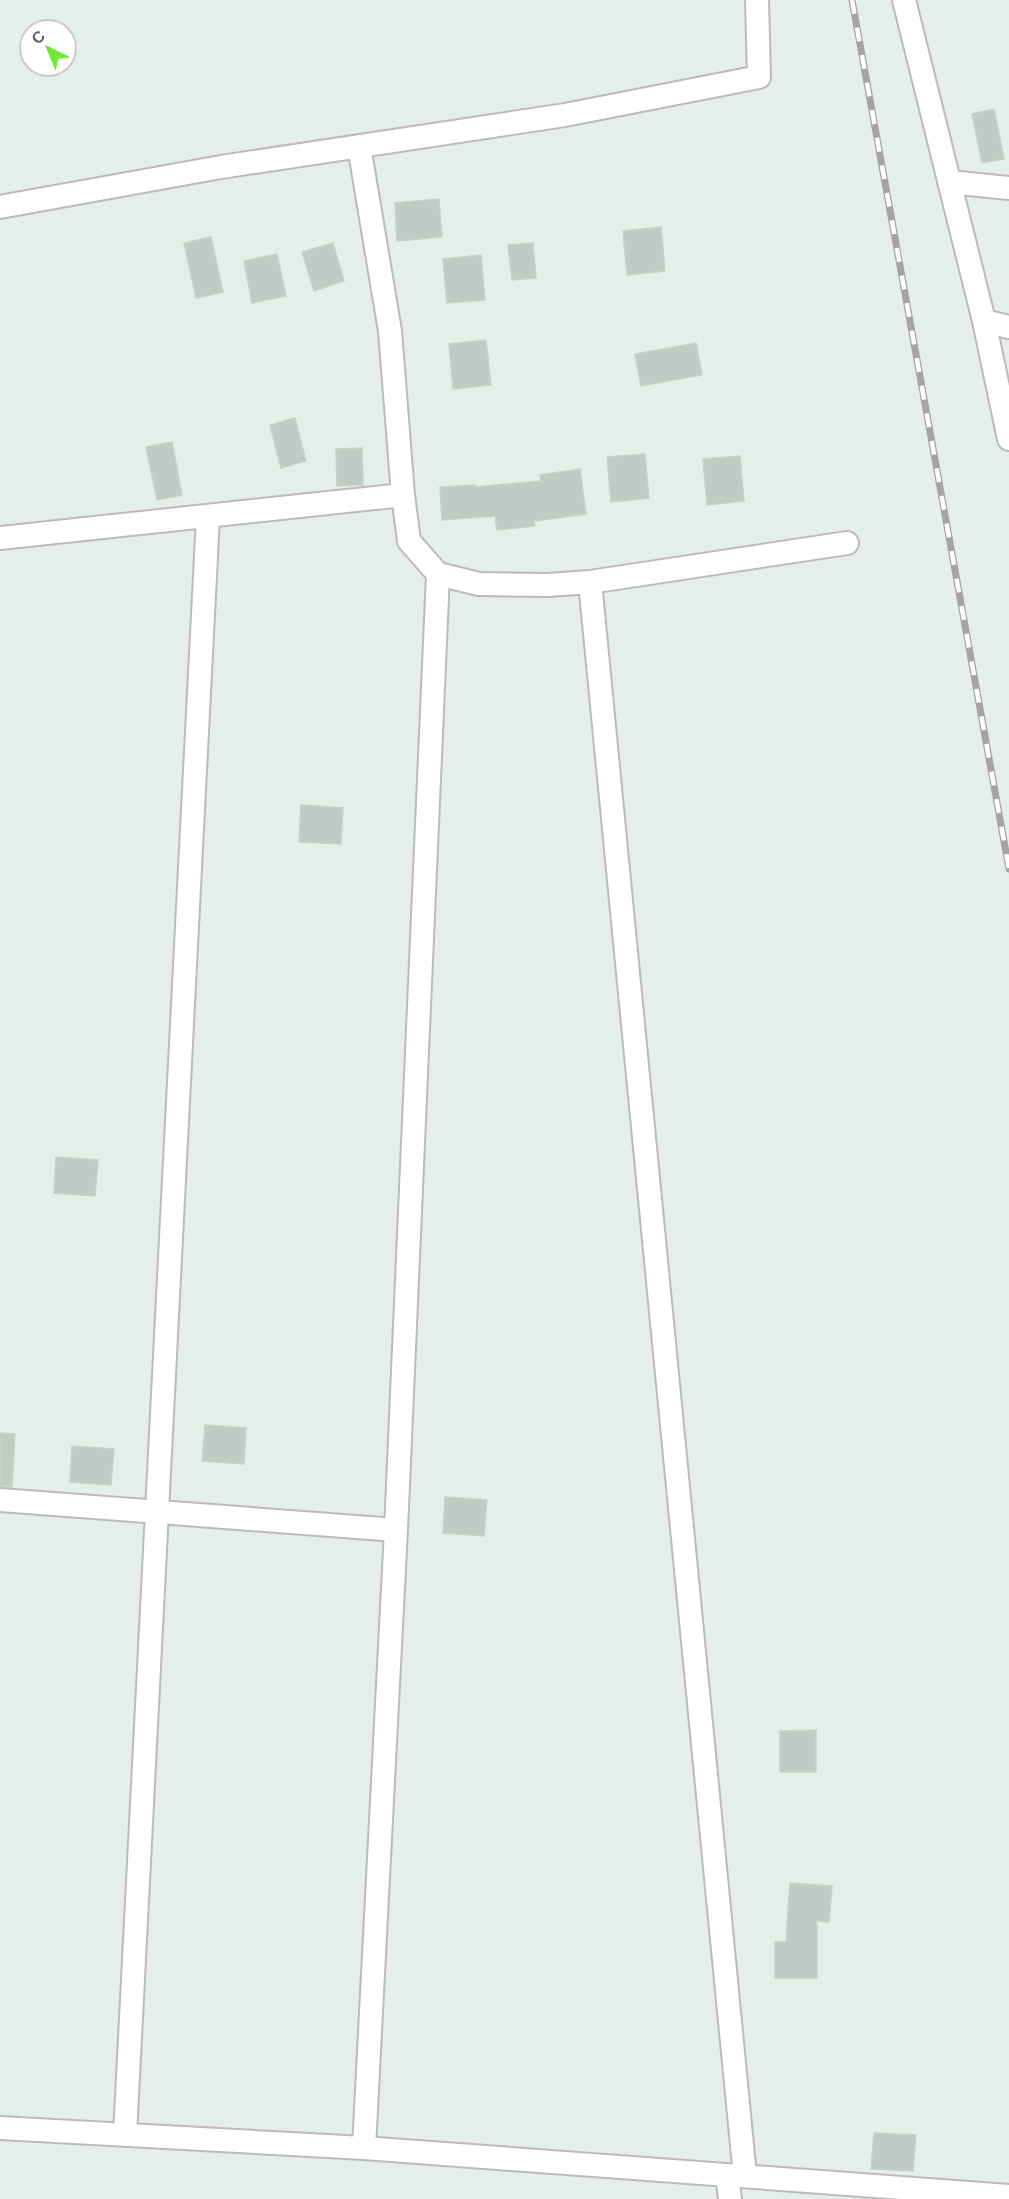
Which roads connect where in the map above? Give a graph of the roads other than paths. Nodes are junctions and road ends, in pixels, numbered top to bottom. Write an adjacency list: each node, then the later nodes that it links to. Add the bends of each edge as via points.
1 (757, 0): 3 (street, via 759,77 565,115)
2 (904, 0): 4 (street)
3 (359, 146): 6 (street); 10 (street, via 390,331)
4 (949, 182): 5 (street); 7 (street)
5 (1009, 188)
6 (0, 207)
7 (984, 321): 8 (street); 9 (street)
8 (1009, 327)
9 (1009, 438)
10 (403, 495): 11 (street); 14 (street, via 409,541)
11 (208, 517): 12 (street); 17 (street)
12 (0, 538)
13 (847, 543): 15 (street)
14 (438, 574): 15 (street, via 479,584); 18 (street)
15 (590, 582): 22 (street)
16 (0, 1500): 17 (street)
17 (158, 1512): 18 (street); 20 (street)
18 (396, 1530): 21 (street)
19 (0, 2128): 20 (street)
20 (125, 2135): 21 (street)
21 (364, 2148): 22 (street)
22 (736, 2175): 23 (street); 25 (street)
23 (927, 2194): 24 (street)
24 (1009, 2196)
25 (730, 2199)

